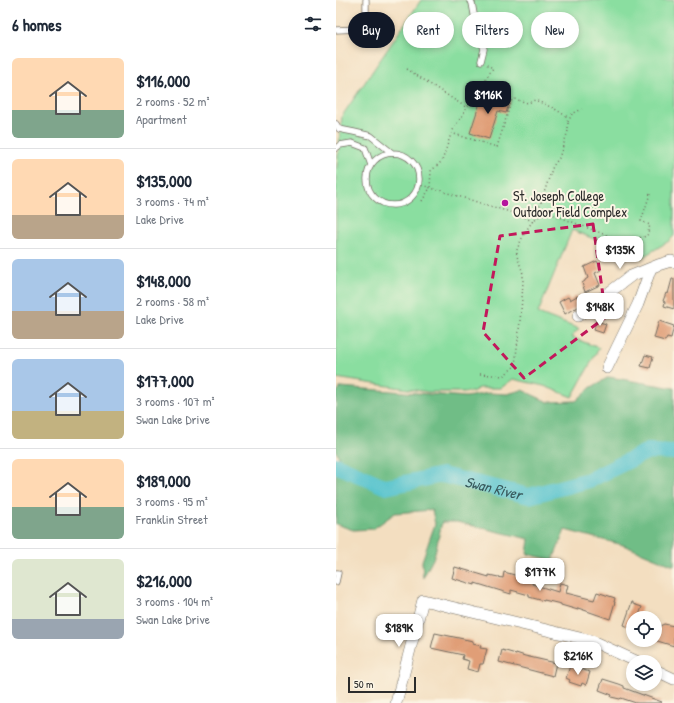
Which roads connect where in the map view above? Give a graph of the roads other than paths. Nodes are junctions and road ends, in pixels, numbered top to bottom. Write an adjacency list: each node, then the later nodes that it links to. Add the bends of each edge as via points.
1 (366, 0): 3 (lane, via 364,28)
2 (470, 0): 4 (lane, via 484,49)
3 (336, 30)
4 (480, 61)
5 (336, 124): 7 (lane, via 340,130 371,136)
6 (336, 148): 8 (lane, via 352,143 365,148)
7 (392, 153): 8 (lane, via 384,154); 8 (lane, via 407,157 418,170 418,186 407,200 399,204 390,204 375,197 367,181)
8 (371, 165)
9 (674, 262): 10 (street)
10 (651, 268): 11 (street, via 631,276); 12 (street, via 638,304)
11 (578, 316)
12 (607, 368)
13 (336, 573): 14 (lane)
14 (336, 582)
15 (626, 657): 18 (street, via 592,641 423,600)
16 (662, 673): 17 (street)
17 (674, 678)
18 (396, 703)

